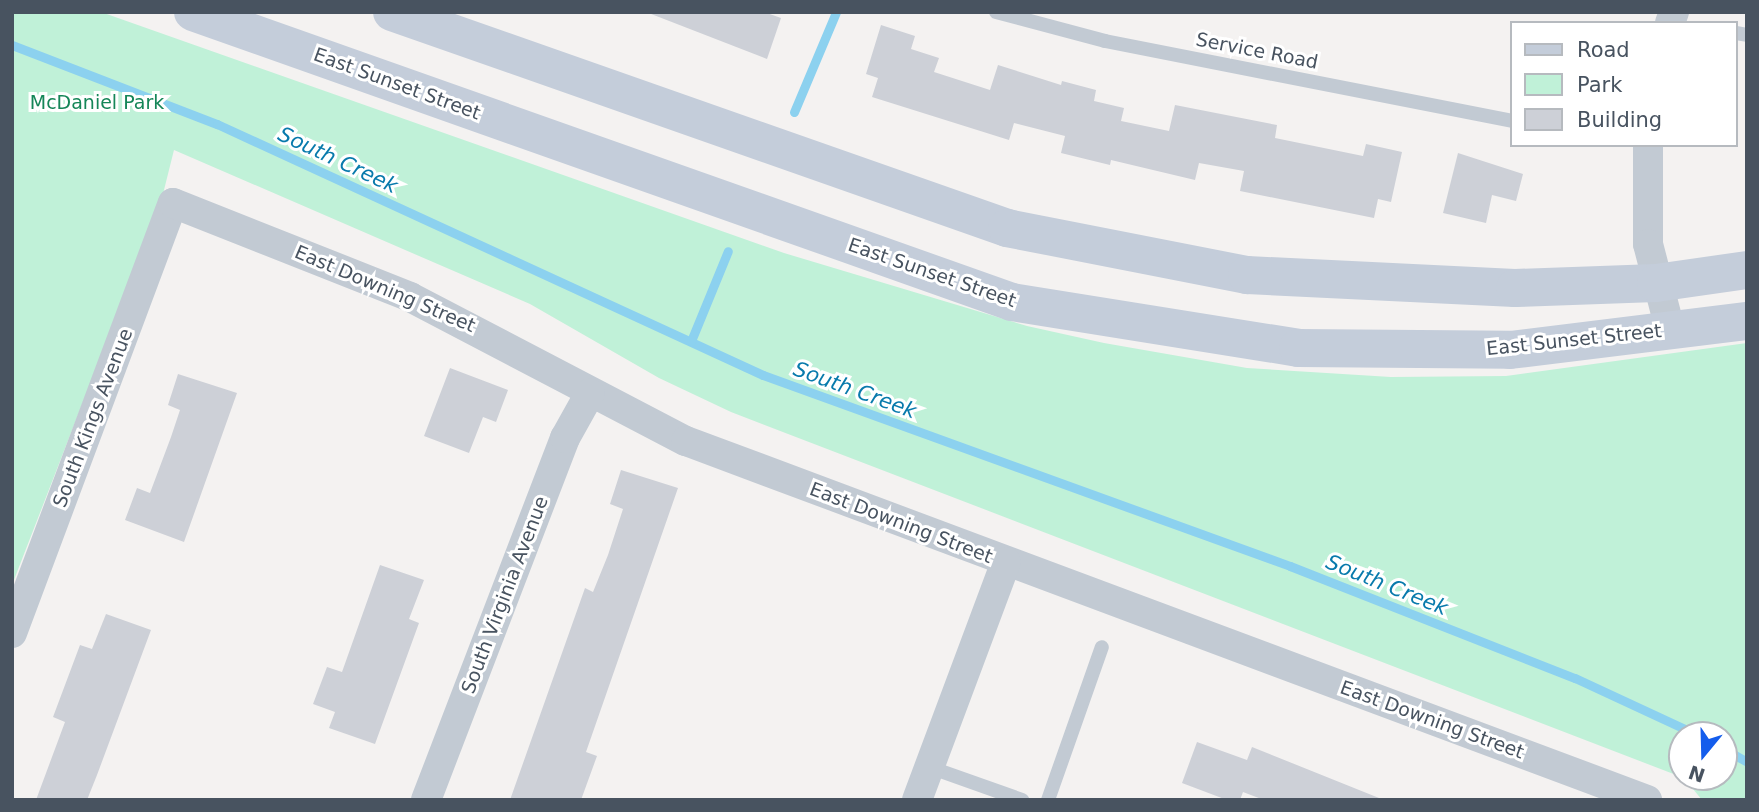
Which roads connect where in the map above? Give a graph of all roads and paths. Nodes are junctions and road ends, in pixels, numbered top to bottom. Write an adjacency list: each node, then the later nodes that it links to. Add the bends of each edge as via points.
1 (193, 12): 11 (main road, East Sunset Street, via 1012,302 1298,348 1510,351)
2 (392, 12): 4 (main road)
3 (996, 12): 5 (lane, Service Road, via 1105,41)
4 (432, 19): 9 (main road, via 1007,228 1247,275 1515,288)
5 (1510, 121)
6 (1648, 147): 9 (street, via 1648,244)
7 (173, 203): 12 (street, East Downing Street, via 410,297 480,330); 14 (street, South Kings Avenue)
8 (1747, 270): 9 (main road)
9 (1657, 283): 11 (street)
10 (1747, 321): 11 (main road, East Sunset Street)
11 (1670, 329)
12 (590, 393): 13 (street, East Downing Street, via 686,441); 17 (street, South Virginia Avenue, via 565,438)
13 (1006, 562): 16 (street); 21 (street, East Downing Street)
14 (12, 633)
15 (1102, 647): 20 (lane)
16 (929, 767): 18 (street); 19 (lane)
17 (426, 800)
18 (917, 800)
19 (1022, 800)
20 (1048, 800)
21 (1647, 800)

